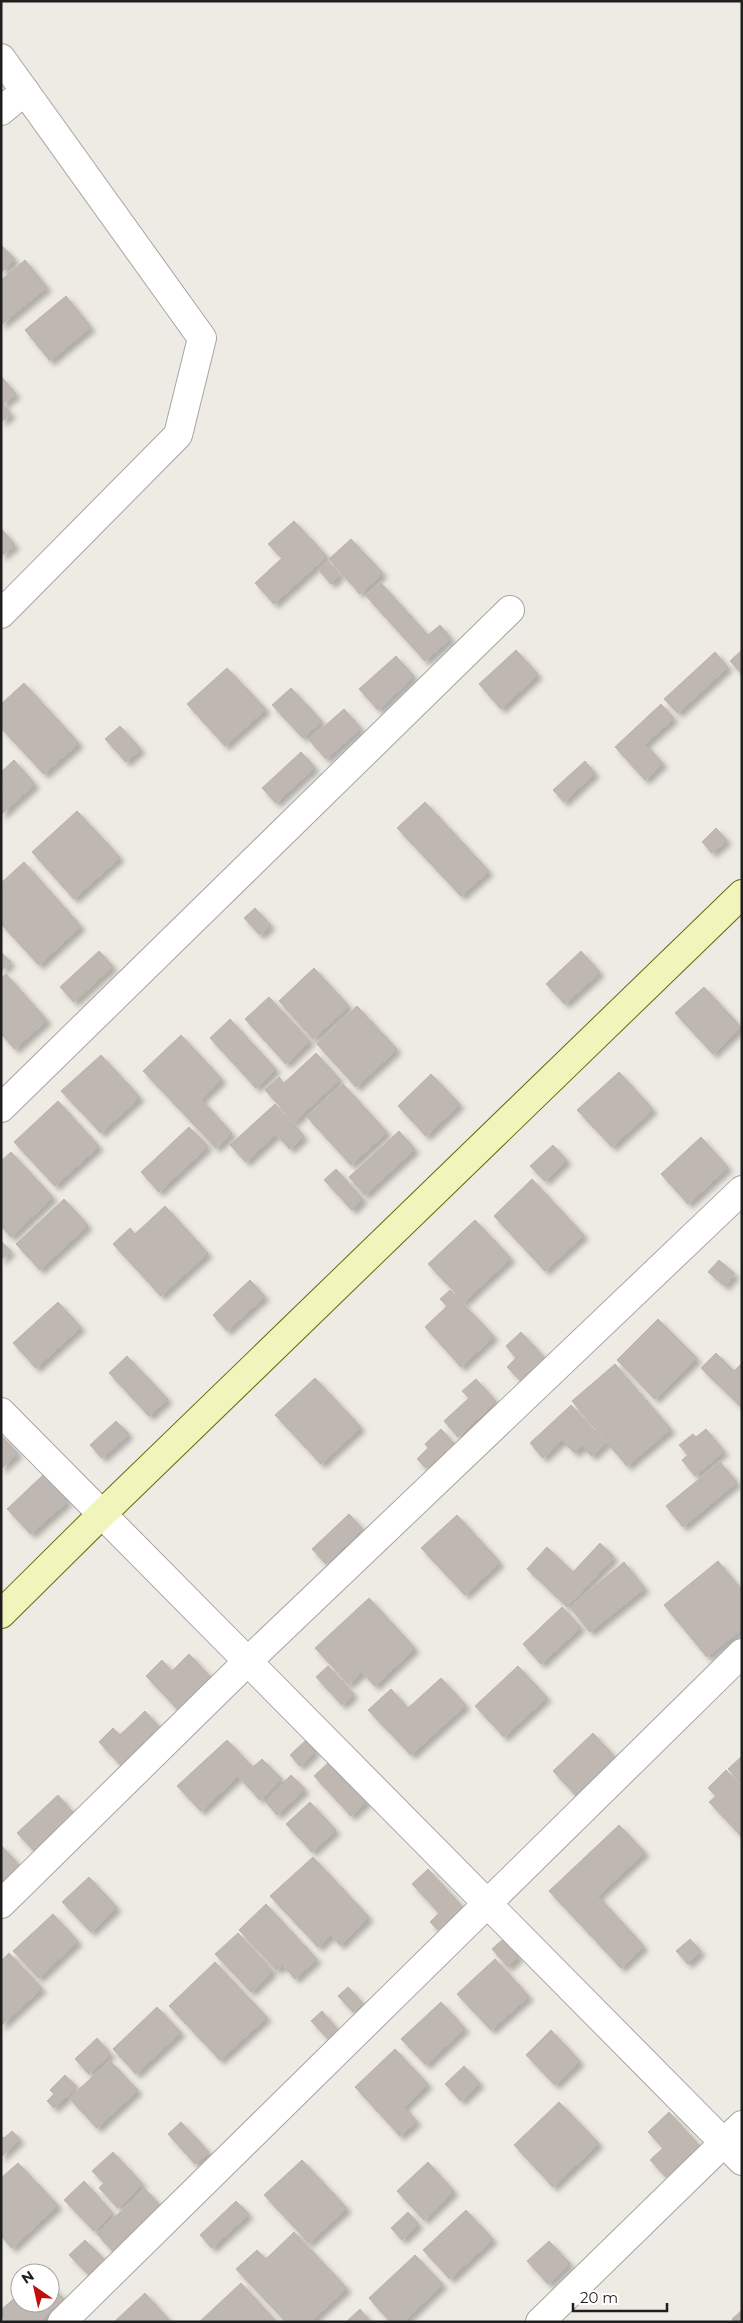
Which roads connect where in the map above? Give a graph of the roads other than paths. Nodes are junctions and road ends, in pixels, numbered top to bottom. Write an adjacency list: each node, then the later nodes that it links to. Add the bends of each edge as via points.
1 (1, 58): 2 (street)
2 (25, 91): 3 (street); 5 (street, via 202,338 178,435)
3 (1, 112)
4 (510, 610): 7 (street)
5 (1, 614)
6 (742, 894): 10 (street)
7 (1, 1108)
8 (742, 1190): 13 (street)
9 (1, 1412): 10 (street)
10 (102, 1514): 11 (street); 13 (street)
11 (1, 1614)
12 (742, 1653): 14 (street)
13 (248, 1661): 14 (street); 15 (street)
14 (487, 1903): 16 (street); 18 (street)
15 (1, 1904)
16 (732, 2133): 17 (street); 19 (street)
17 (742, 2161)
18 (62, 2322)
19 (540, 2322)

